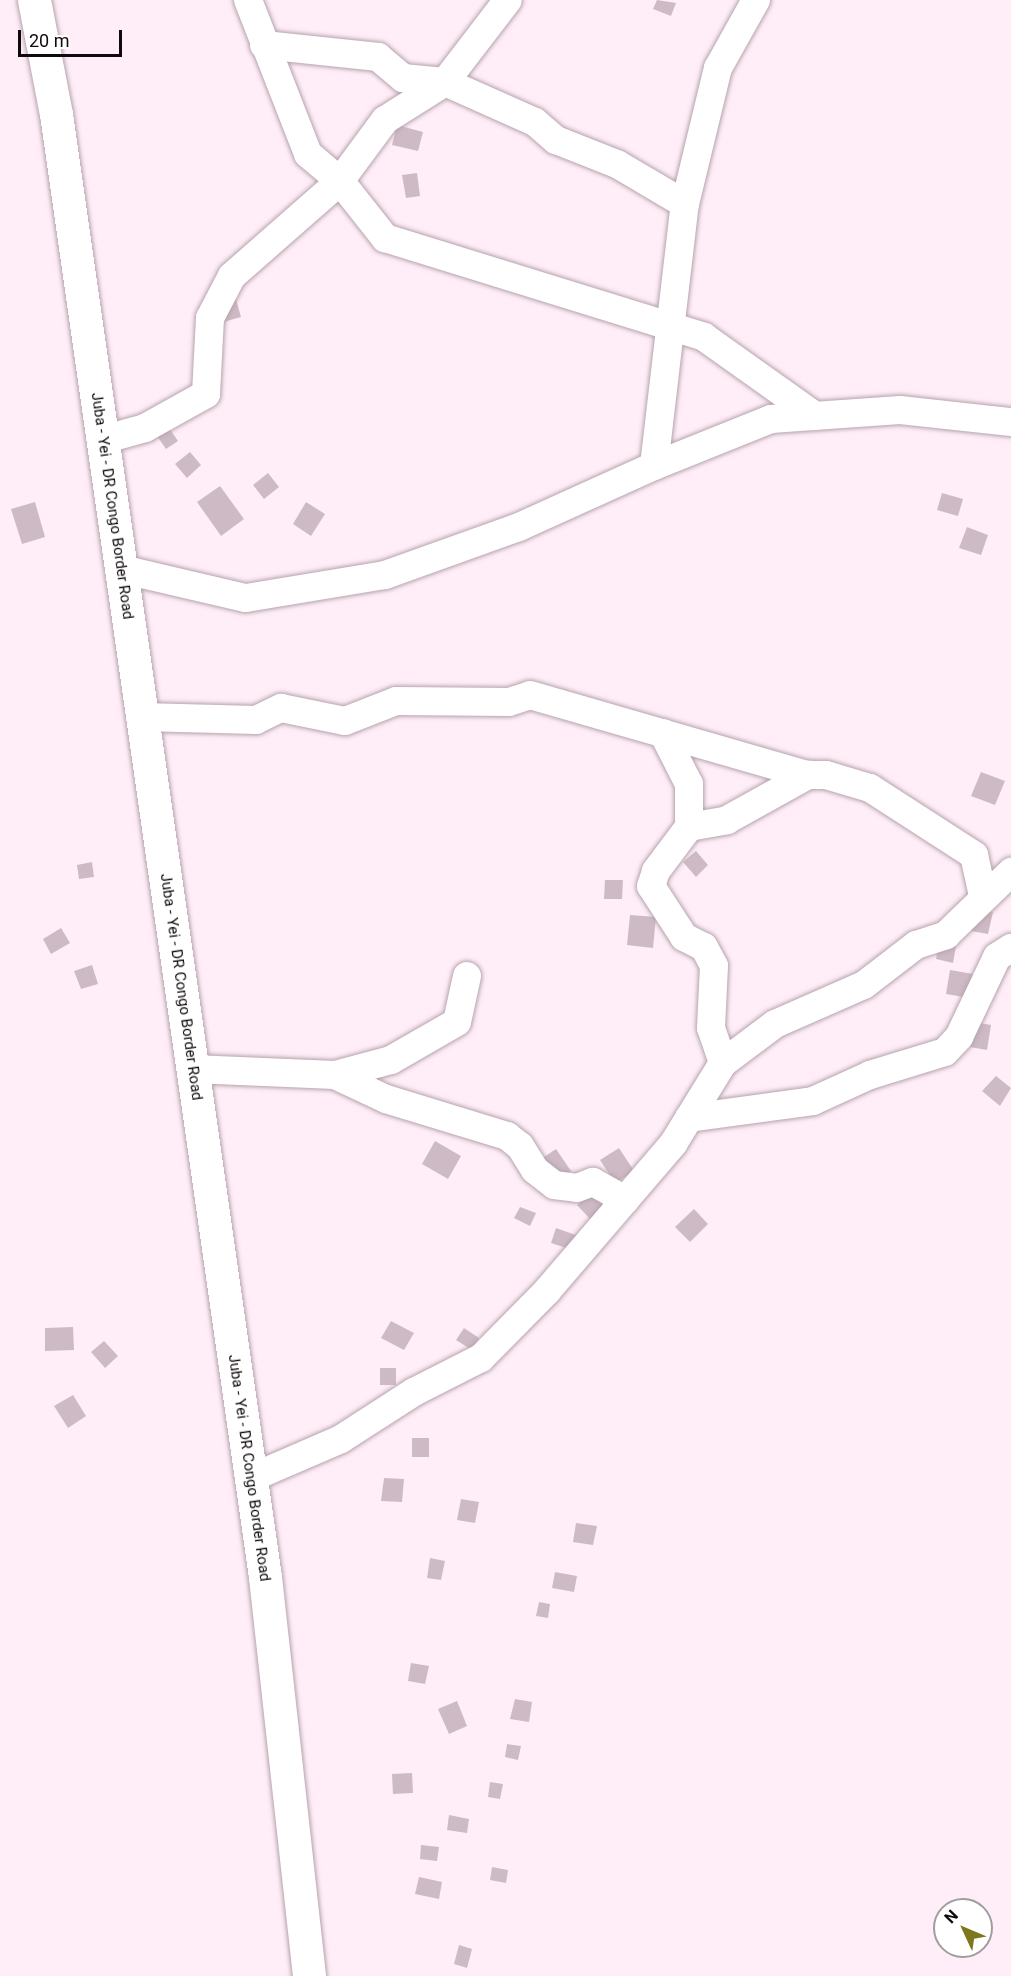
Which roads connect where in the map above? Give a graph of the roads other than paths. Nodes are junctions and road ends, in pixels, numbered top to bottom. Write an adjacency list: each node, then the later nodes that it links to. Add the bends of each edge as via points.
1 (34, 0): 12 (main road, Juba - Yei - DR Congo Border Road, via 56,114)
2 (248, 0): 5 (street)
3 (508, 0): 6 (street)
4 (756, 0): 8 (street, via 718,68)
5 (264, 45): 6 (street, via 378,57 403,78); 7 (street, via 308,154)
6 (445, 82): 7 (street, via 385,120); 8 (street, via 535,122 556,140 617,164)
7 (340, 181): 9 (street, via 385,238); 12 (street, via 295,225 232,276 210,318 206,394 145,428)
8 (685, 204): 9 (street)
9 (670, 328): 10 (street, via 704,337); 13 (street)
10 (814, 416): 11 (street, via 900,410); 13 (street, via 771,419)
11 (1011, 422)
12 (102, 440): 14 (main road, Juba - Yei - DR Congo Border Road)
13 (654, 466): 14 (street, via 519,527 385,575 246,598)
14 (121, 569): 15 (main road, Juba - Yei - DR Congo Border Road)
15 (142, 717): 16 (street, via 256,720 281,708 345,721 396,701 508,702 530,695); 23 (main road, Juba - Yei - DR Congo Border Road)
16 (663, 733): 17 (street); 18 (street, via 689,784)
17 (808, 775): 18 (street, via 727,820); 19 (street, via 826,775 870,788 974,855)
18 (689, 827): 22 (street, via 656,871 651,886 684,937 704,947 714,966 711,1028)
19 (999, 888): 22 (street, via 946,935 916,945 864,986 776,1024)
20 (1011, 948): 25 (street, via 997,957 959,1037 945,1052 870,1075 813,1101)
21 (467, 976): 24 (street, via 457,1023 391,1060)
22 (723, 1063): 25 (street)
23 (192, 1069): 24 (street); 27 (main road, Juba - Yei - DR Congo Border Road)
24 (335, 1075): 26 (street, via 386,1099 507,1136 520,1146 535,1170 554,1185 577,1188 593,1182)
25 (688, 1119): 26 (street, via 673,1144)
26 (625, 1200): 27 (street, via 548,1291 481,1358 414,1392 341,1439)
27 (251, 1478): 28 (main road, Juba - Yei - DR Congo Border Road)
28 (309, 1976)

